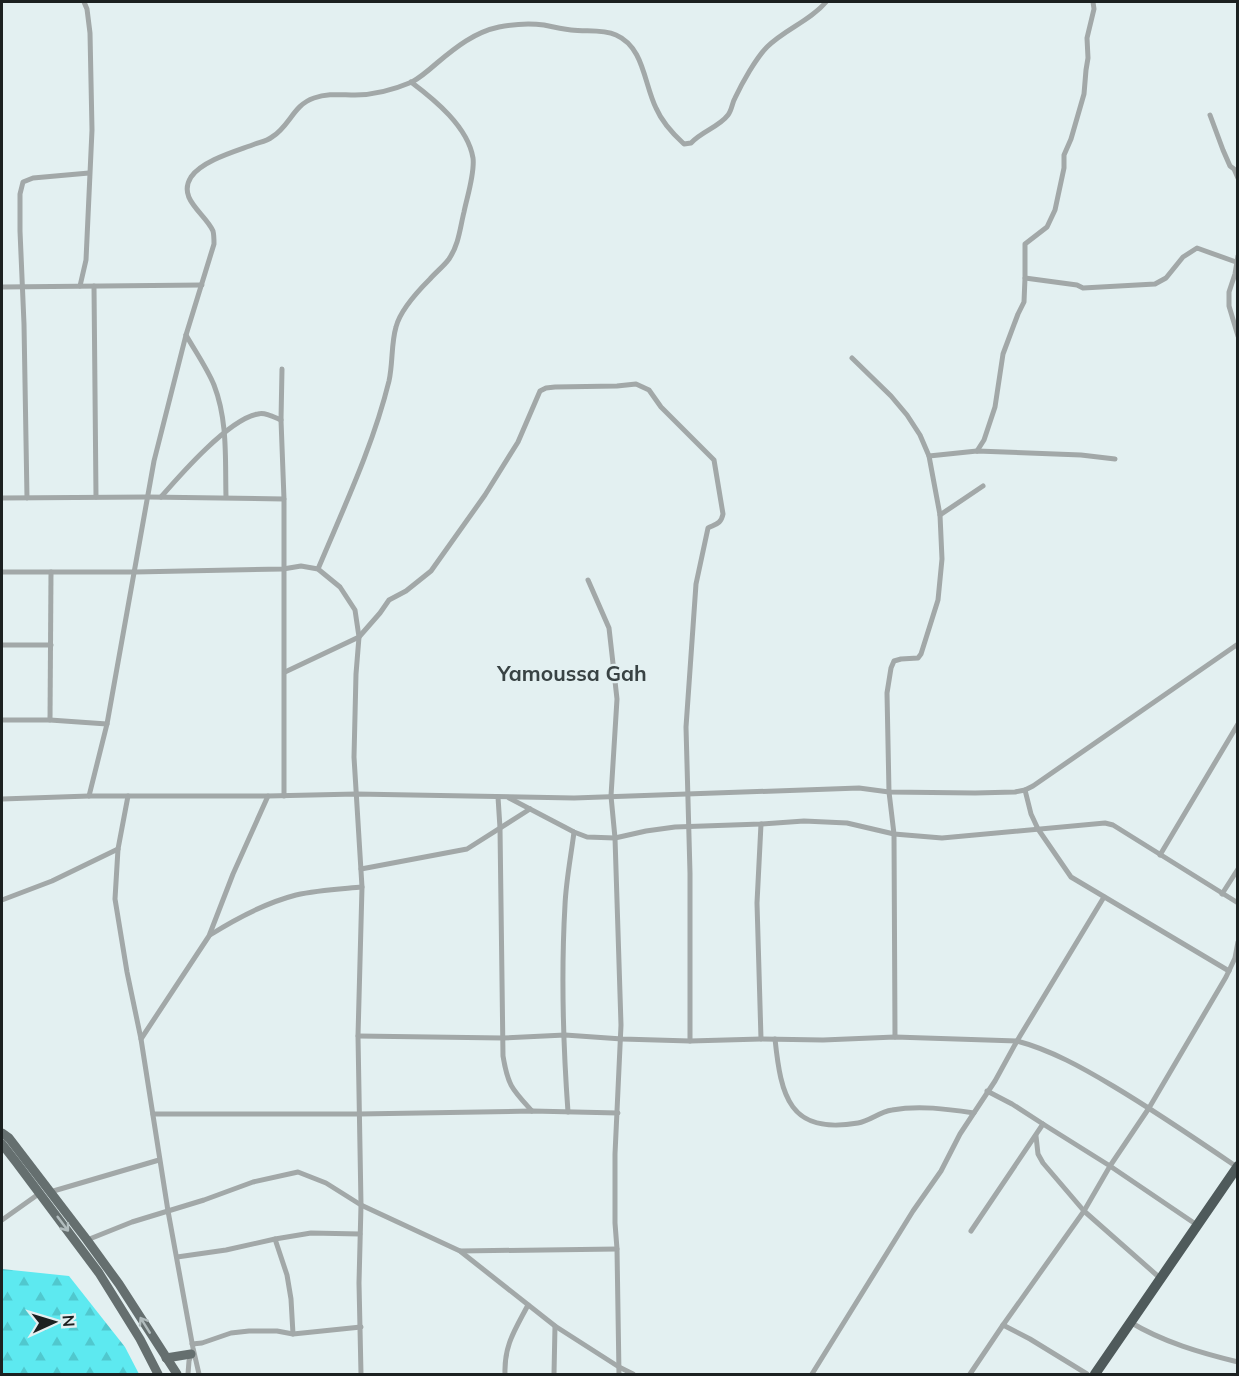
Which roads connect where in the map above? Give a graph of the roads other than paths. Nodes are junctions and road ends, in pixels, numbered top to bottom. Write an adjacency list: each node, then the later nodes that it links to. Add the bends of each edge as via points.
1 (84, 2): 6 (street, via 91,85)
2 (826, 2): 4 (street, via 768,45 728,115 691,143 684,144 664,123 633,47 616,35 543,25 499,27 465,40)
3 (1093, 2): 10 (street, via 1084,94 1064,155 1055,210 1047,226 1025,244)
4 (411, 82): 11 (street, via 374,94 312,98 297,107 271,138 198,169 190,178 187,191 192,205 214,233); 35 (street, via 434,99 468,141 473,159 470,186 458,244 396,325 389,380 362,465)
5 (1210, 115): 7 (street)
6 (89, 173): 12 (street, via 23,182); 13 (street, via 86,260)
7 (1238, 178)
8 (1237, 259): 9 (street); 10 (street, via 1197,248 1155,284 1083,288)
9 (1236, 274): 17 (street, via 1229,306)
10 (1026, 278): 22 (street, via 1024,302 1004,354 995,407)
11 (202, 285): 14 (street); 16 (street)
12 (22, 286): 13 (street); 15 (street); 31 (street)
13 (80, 286): 14 (street)
14 (94, 286): 28 (street)
15 (2, 287)
16 (186, 335): 21 (street, via 214,385); 26 (street)
17 (1238, 336)
18 (852, 358): 23 (street, via 907,415)
19 (282, 369): 20 (street)
20 (280, 420): 21 (street, via 257,414); 32 (street)
21 (225, 433): 27 (street); 29 (street)
22 (977, 451): 23 (street); 24 (street)
23 (929, 456): 33 (street)
24 (1115, 459)
25 (983, 486): 33 (street)
26 (148, 496): 27 (street); 28 (street); 38 (street)
27 (161, 496): 29 (street)
28 (96, 497): 31 (street)
29 (226, 497): 32 (street)
30 (2, 498): 31 (street)
31 (27, 498)
32 (284, 498): 34 (street)
33 (940, 515): 50 (street, via 942,559 938,600 921,654 918,658 894,661 891,668 887,693)
34 (283, 569): 35 (street); 38 (street); 44 (street)
35 (318, 569): 40 (street, via 340,587 355,610)
36 (2, 572): 37 (street)
37 (51, 572): 38 (street); 43 (street)
38 (135, 572): 47 (street)
39 (588, 580): 57 (street, via 609,628 614,662 617,699)
40 (359, 637): 44 (street); 51 (street); 52 (street, via 389,600 431,571 518,442 540,391 636,384 649,390 714,460 723,514 719,524 708,528 696,584 686,727)
41 (1238, 644): 49 (street)
42 (2, 645): 43 (street)
43 (51, 645): 46 (street)
44 (285, 672): 56 (street)
45 (2, 720): 46 (street)
46 (50, 720): 47 (street)
47 (107, 724): 53 (street)
48 (1238, 724): 70 (street)
49 (1025, 790): 50 (street); 65 (street)
50 (889, 792): 52 (street, via 859,788); 67 (street)
51 (356, 794): 56 (street); 58 (street); 71 (street)
52 (688, 794): 57 (street); 63 (street)
53 (89, 796): 54 (street); 60 (street)
54 (128, 796): 55 (street); 69 (street)
55 (267, 796): 56 (street); 78 (street)
56 (284, 796)
57 (611, 796): 59 (street); 68 (street)
58 (498, 797): 59 (street); 64 (street)
59 (507, 798): 61 (street)
60 (2, 799)
61 (530, 809): 64 (street); 66 (street)
62 (761, 824): 63 (street); 67 (street, via 816,821); 87 (street, via 757,903)
63 (688, 827): 68 (street); 89 (street)
64 (500, 828): 71 (street, via 467,849); 84 (street)
65 (1038, 829): 67 (street, via 942,838); 70 (street, via 1105,823); 75 (street, via 1071,877)
66 (574, 832): 68 (street, via 587,837); 81 (street, via 565,903)
67 (894, 834): 83 (street)
68 (615, 838): 86 (street)
69 (118, 849): 76 (street); 85 (street, via 115,899)
70 (1160, 855): 74 (street)
71 (362, 869): 73 (street)
72 (1238, 869): 74 (street)
73 (362, 887): 78 (street, via 296,896 256,909); 82 (street)
74 (1222, 894): 77 (street)
75 (1104, 897): 80 (street); 90 (street)
76 (2, 900)
77 (1238, 903)
78 (209, 936): 85 (street)
79 (1238, 942): 80 (street)
80 (1229, 971): 92 (street)
81 (565, 1035): 84 (street); 86 (street); 94 (street)
82 (358, 1036): 84 (street); 98 (street)
83 (895, 1037): 88 (street); 90 (street)
84 (503, 1038): 93 (street, via 506,1075 512,1090)
85 (141, 1039): 97 (street)
86 (622, 1039): 89 (street); 95 (street)
87 (761, 1039): 88 (street); 89 (street)
88 (775, 1039): 96 (street, via 785,1095 801,1116 816,1123 860,1123 890,1110 914,1108)
89 (690, 1041)
90 (1017, 1041): 91 (street); 92 (street, via 1070,1061)
91 (987, 1091): 96 (street); 99 (street)
92 (1149, 1108): 104 (street); 105 (street)
93 (532, 1111): 94 (street); 98 (street)
94 (568, 1112): 95 (street)
95 (618, 1113): 117 (street)
96 (974, 1113): 140 (street)
97 (153, 1114): 98 (street); 103 (street)
98 (359, 1114): 108 (street)
99 (1043, 1124): 101 (street); 104 (street)
100 (2, 1133): 106 (main road)
101 (1036, 1136): 110 (street, via 1043,1163); 113 (street)
102 (2, 1144): 107 (main road)
103 (159, 1160): 106 (street); 109 (street)
104 (1110, 1166): 110 (street); 112 (street)
105 (1237, 1167): 112 (highway)
106 (50, 1192): 116 (main road)
107 (40, 1193): 111 (street); 131 (main road, one-way to 131, via 99,1273)
108 (361, 1205): 109 (street, via 326,1183 298,1172 253,1182); 114 (street); 118 (street)
109 (168, 1211): 116 (street); 119 (street)
110 (1084, 1211): 120 (street); 123 (street)
111 (2, 1220)
112 (1197, 1225): 120 (highway)
113 (971, 1231)
114 (360, 1234): 115 (street, via 311,1233); 125 (street)
115 (275, 1239): 119 (street); 126 (street, via 287,1275)
116 (87, 1240): 128 (main road, one-way to 116)
117 (617, 1249): 118 (street); 130 (street)
118 (460, 1251): 121 (street)
119 (177, 1257): 127 (street)
120 (1160, 1278): 122 (highway)
121 (528, 1305): 124 (street); 136 (street, via 507,1349)
122 (1130, 1322): 129 (street, via 1167,1341); 143 (highway)
123 (1003, 1325): 141 (street); 142 (street)
124 (555, 1326): 130 (street); 137 (street)
125 (361, 1327): 126 (street); 135 (street)
126 (293, 1334): 127 (street, via 231,1333)
127 (192, 1349): 128 (main road); 133 (street); 134 (street)
128 (166, 1358): 132 (main road)
129 (1238, 1362)
130 (619, 1367): 138 (street); 139 (street)
131 (158, 1374)
132 (177, 1374)
133 (188, 1374)
134 (199, 1374)
135 (361, 1374)
136 (505, 1374)
137 (554, 1374)
138 (620, 1374)
139 (633, 1374)
140 (812, 1374)
141 (970, 1374)
142 (1087, 1374)
143 (1095, 1374)

